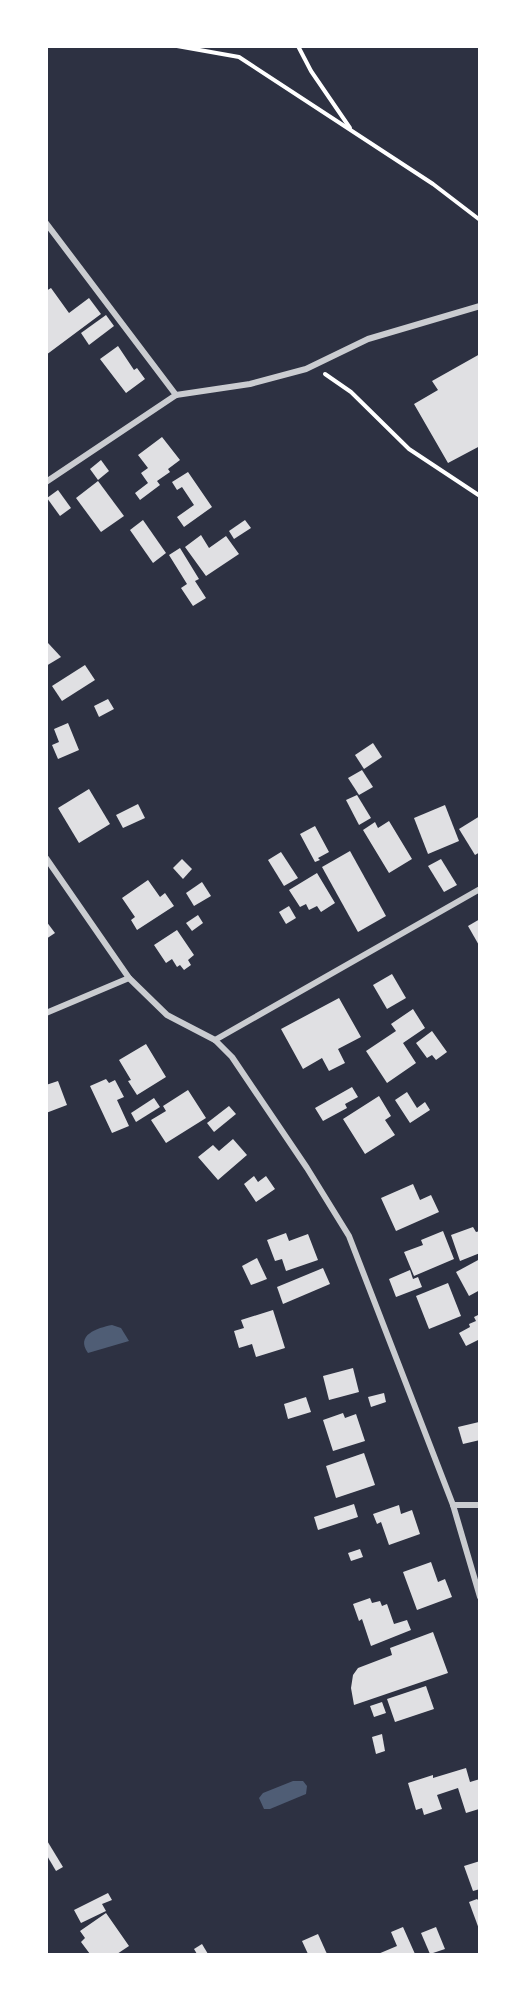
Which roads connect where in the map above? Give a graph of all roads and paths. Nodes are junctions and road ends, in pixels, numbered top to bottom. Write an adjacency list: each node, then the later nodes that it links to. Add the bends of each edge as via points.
1 (177, 46): 3 (path, via 239,57)
2 (298, 46): 3 (path)
3 (352, 131): 4 (path)
4 (480, 220)
5 (46, 223): 8 (street)
6 (480, 306): 7 (street, via 368,339)
7 (312, 366): 8 (street, via 250,384); 10 (path, via 351,392 409,449)
8 (176, 395): 9 (street)
9 (46, 482)
10 (480, 495)
11 (46, 858): 13 (street)
12 (480, 889): 15 (street)
13 (129, 978): 14 (street); 15 (street, via 167,1015)
14 (46, 1013)
15 (215, 1040): 16 (street, via 232,1057 349,1236)
16 (453, 1505): 17 (street); 18 (street)
17 (480, 1505)
18 (480, 1597)

